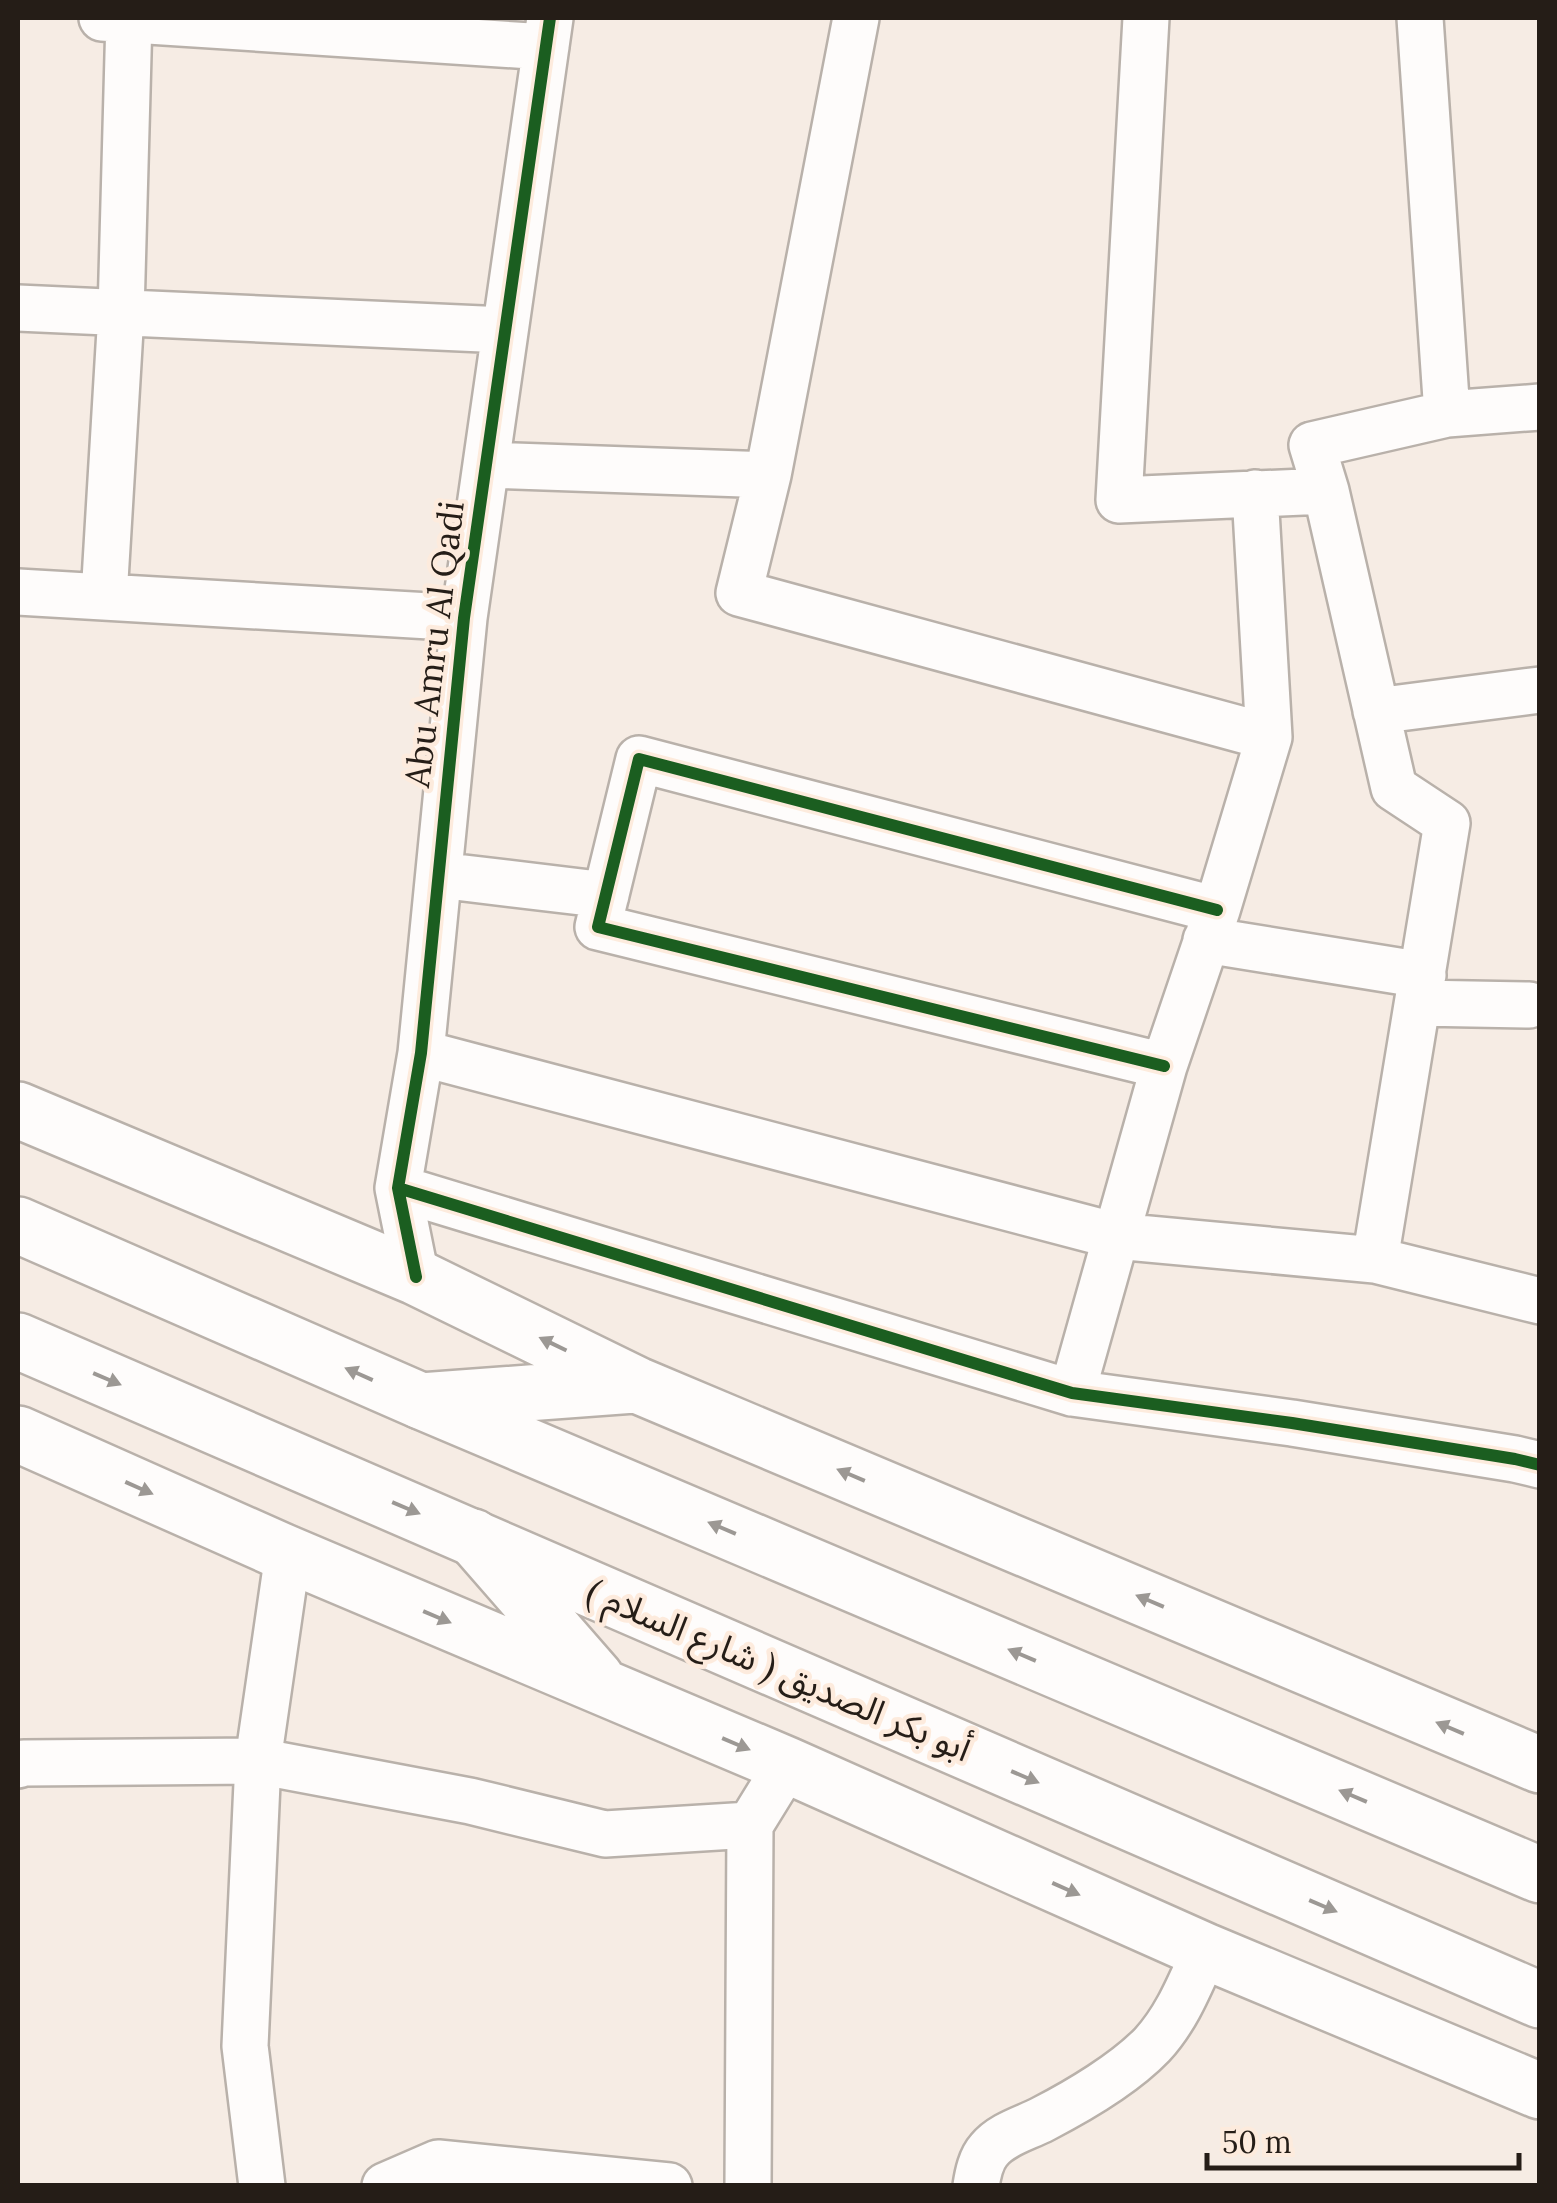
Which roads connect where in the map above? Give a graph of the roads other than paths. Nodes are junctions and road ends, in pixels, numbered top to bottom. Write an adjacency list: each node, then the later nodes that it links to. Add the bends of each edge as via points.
1 (120, 18): 5 (street); 7 (street)
2 (856, 18): 12 (street)
3 (1146, 18): 14 (street, via 1119,500)
4 (1420, 18): 10 (street)
5 (548, 32): 8 (street, Abu Amru Al Qadi)
6 (18, 308): 7 (street)
7 (121, 313): 8 (street); 16 (street)
8 (505, 330): 11 (street, Abu Amru Al Qadi)
9 (1540, 407): 10 (street)
10 (1447, 414): 13 (street, via 1312,445)
11 (486, 465): 12 (street); 17 (street, Abu Amru Al Qadi)
12 (768, 474): 20 (street, via 739,593)
13 (1326, 491): 14 (street); 19 (street)
14 (1255, 493): 20 (street)
15 (18, 592): 16 (street)
16 (104, 597): 17 (street)
17 (464, 618): 21 (street, Abu Amru Al Qadi)
18 (1540, 690): 19 (street)
19 (1376, 711): 24 (street, via 1394,788 1447,824)
20 (1269, 736): 23 (street)
21 (438, 875): 22 (street); 26 (street, Abu Amru Al Qadi)
22 (606, 896): 23 (street, via 639,759); 27 (street, via 598,926)
23 (1212, 925): 24 (street); 27 (street)
24 (1421, 989): 25 (street); 32 (street)
25 (1536, 998)
26 (421, 1052): 29 (street, Abu Amru Al Qadi); 31 (street)
27 (1164, 1066): 31 (street)
28 (18, 1110): 33 (main road)
29 (398, 1188): 33 (street, Abu Amru Al Qadi); 37 (street)
30 (18, 1224): 38 (main road, one-way to 30)
31 (1116, 1236): 32 (street); 37 (street)
32 (1375, 1260): 34 (street)
33 (416, 1277): 36 (main road, one-way to 33)
34 (1540, 1300)
35 (18, 1341): 41 (main road, ( شارع السلام ) أبو بكر الصديق, one-way to 41)
36 (637, 1385): 38 (main road); 47 (main road, one-way to 36)
37 (1072, 1392): 40 (street)
38 (421, 1401): 49 (main road, one-way to 38)
39 (18, 1434): 42 (main road, one-way to 42)
40 (1540, 1465)
41 (473, 1537): 43 (main road); 51 (main road, ( شارع السلام ) أبو بكر الصديق, one-way to 51)
42 (288, 1554): 43 (main road, one-way to 43); 44 (street)
43 (606, 1688): 46 (main road, one-way to 46)
44 (258, 1761): 45 (street); 48 (street, via 605,1834); 53 (street, via 246,2046)
45 (18, 1766)
46 (787, 1766): 48 (street); 50 (main road, one-way to 50)
47 (1540, 1766)
48 (750, 1825): 56 (street)
49 (1540, 1875)
50 (1205, 1951): 52 (main road); 57 (street, via 1174,2017 1152,2045 1125,2070 990,2149)
51 (1540, 2000)
52 (1540, 2091)
53 (262, 2186)
54 (385, 2186): 55 (street, via 438,2163)
55 (669, 2186)
56 (748, 2186)
57 (976, 2186)

